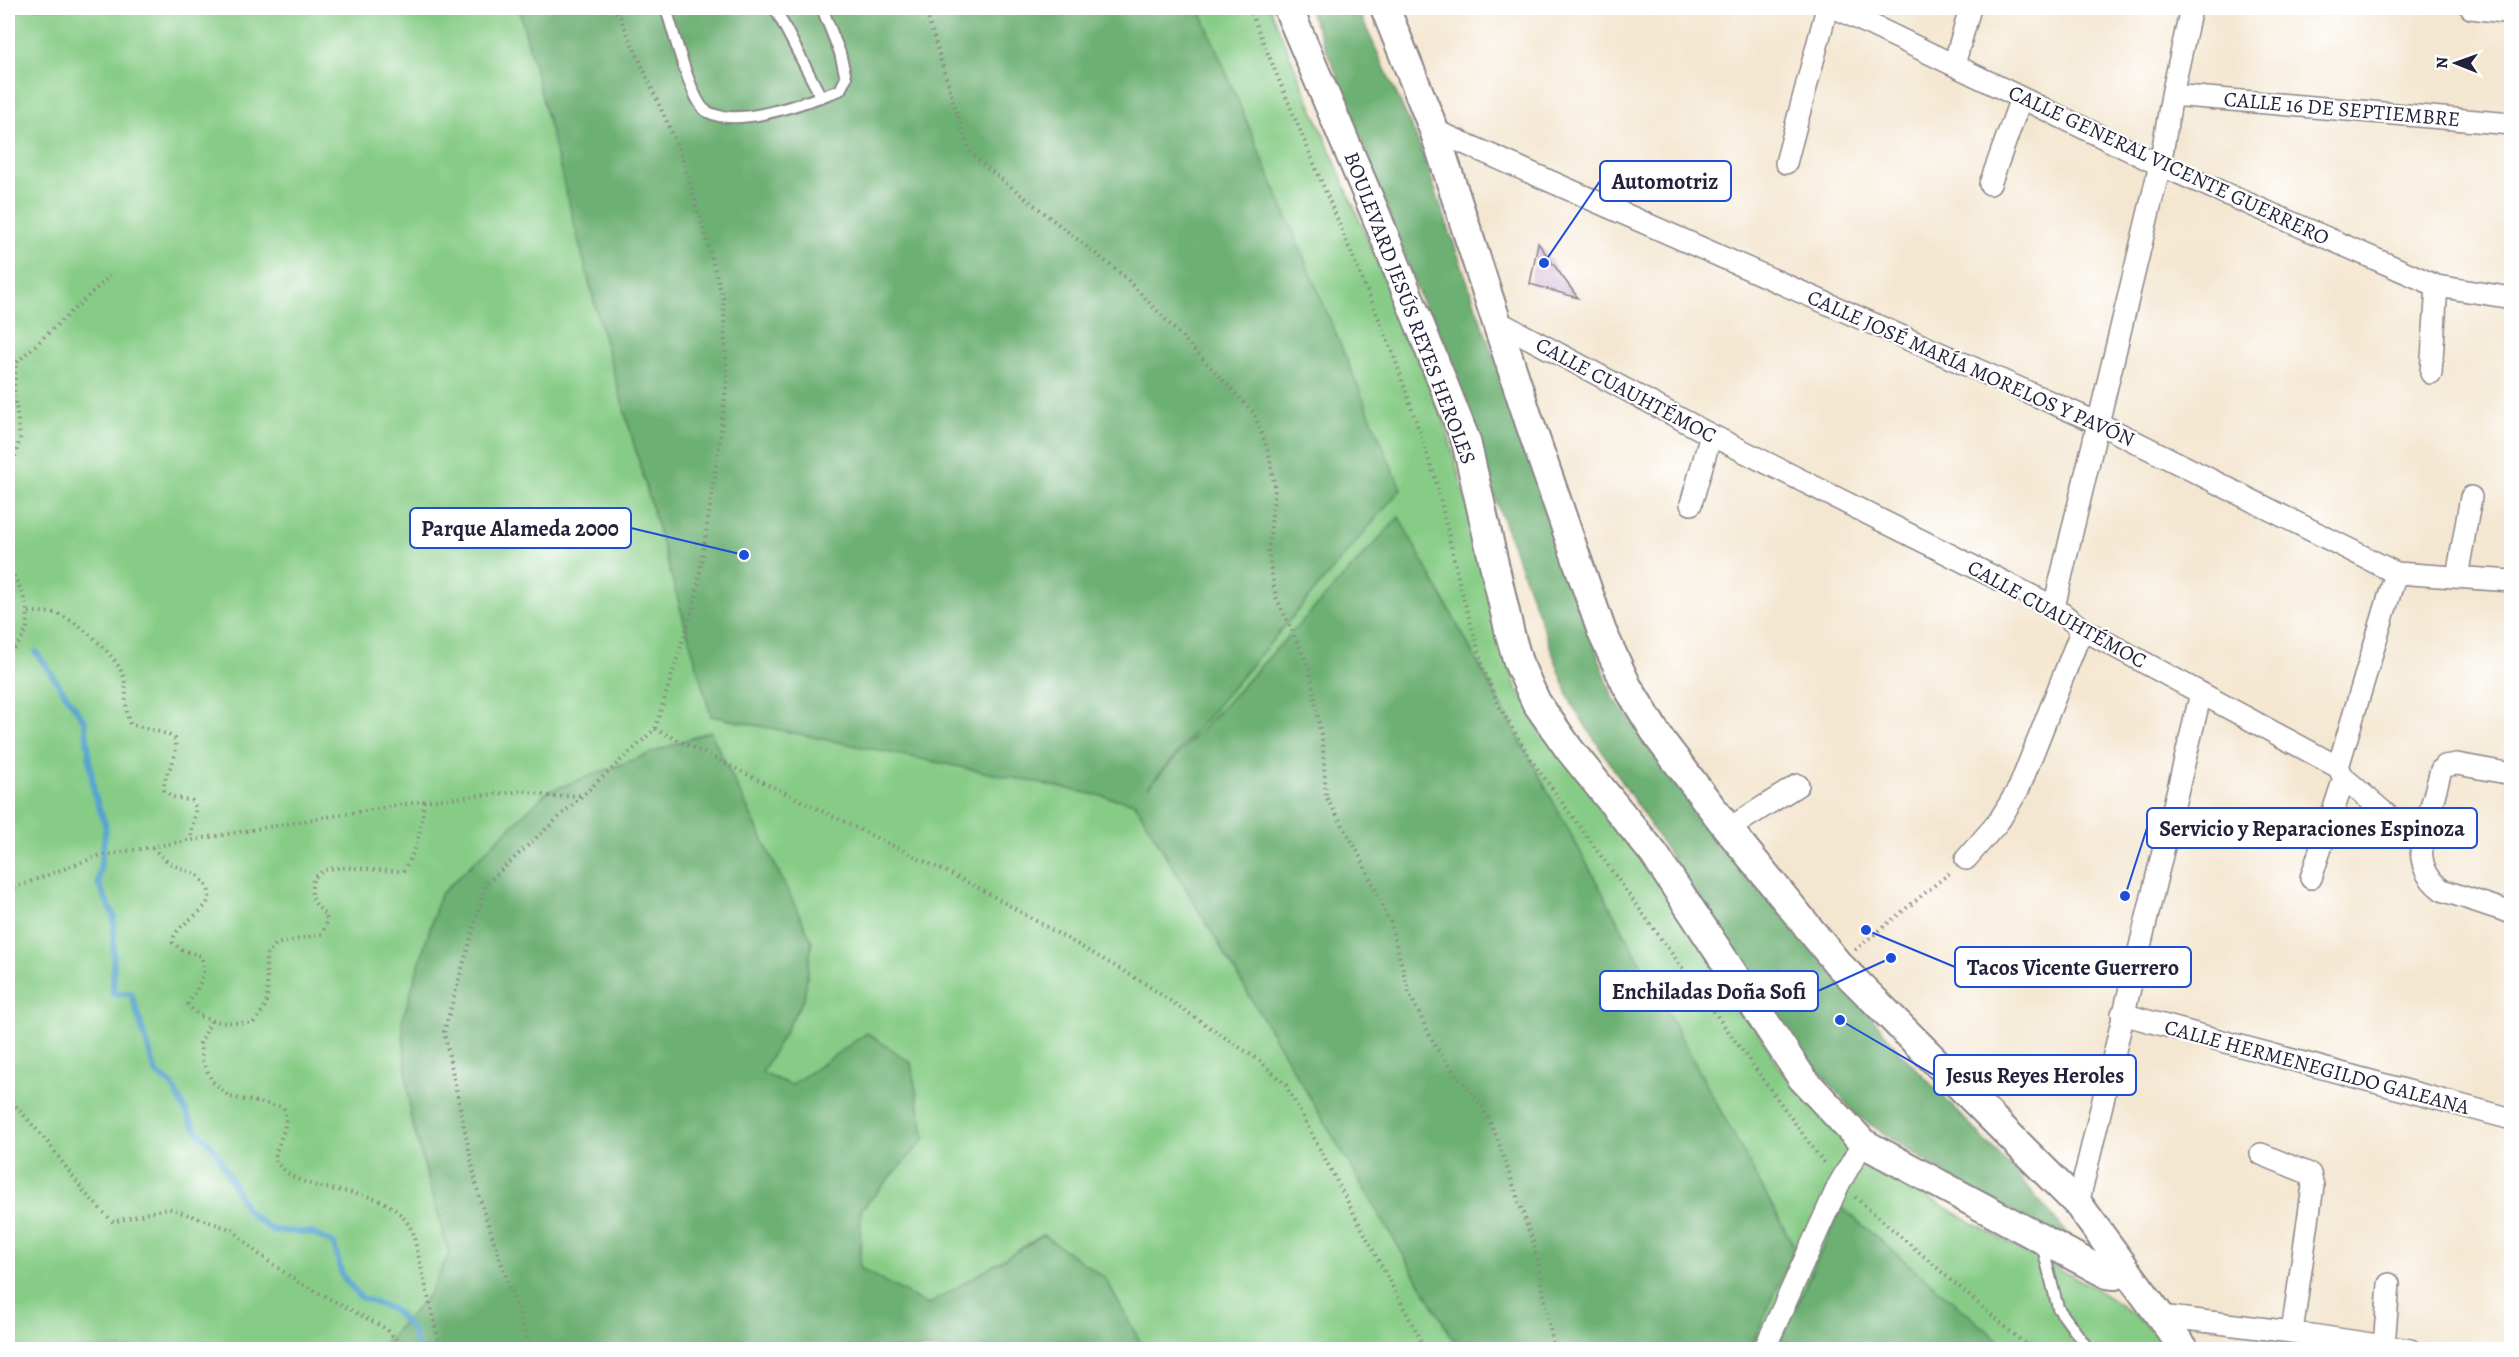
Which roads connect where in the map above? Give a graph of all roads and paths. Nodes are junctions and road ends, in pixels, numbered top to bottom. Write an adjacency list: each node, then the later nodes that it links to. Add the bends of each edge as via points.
1 (612, 8): 43 (path, via 620,17 682,156 723,298 727,380 698,587)
2 (666, 8): 17 (lane, via 694,94 705,110 743,117)
3 (775, 8): 17 (lane)
4 (822, 8): 17 (lane, via 846,78 840,90)
5 (925, 8): 76 (path, via 971,152 1125,277 1254,412 1269,454 1275,489 1268,552 1276,597 1309,667 1323,746 1326,797 1356,848 1391,924 1409,993 1436,1048 1481,1105 1496,1135 1535,1248)
6 (1249, 8): 57 (path, via 1392,353 1437,484 1460,586 1484,670 1499,706 1532,761)
7 (1288, 8): 63 (main road, BOULEVARD JESÚS REYES HEROLES, via 1466,441 1510,634 1536,702 1673,882 1790,1063)
8 (1385, 8): 20 (main road)
9 (1827, 8): 21 (street)
10 (1836, 8): 15 (street, CALLE GENERAL VICENTE GUERRERO)
11 (1970, 8): 15 (street)
12 (2191, 8): 16 (street)
13 (2471, 8): 14 (street)
14 (2511, 12)
15 (1954, 65): 18 (street, CALLE GENERAL VICENTE GUERRERO)
16 (2172, 95): 19 (street, CALLE 16 DE SEPTIEMBRE); 22 (street)
17 (820, 97)
18 (2021, 98): 22 (street, CALLE GENERAL VICENTE GUERRERO); 23 (street)
19 (2511, 124)
20 (1434, 130): 27 (main road); 29 (street, CALLE JOSÉ MARÍA MORELOS Y PAVÓN)
21 (1786, 163)
22 (2160, 165): 25 (street, CALLE GENERAL VICENTE GUERRERO); 29 (street)
23 (1990, 184)
24 (110, 276): 31 (path, via 16,363 14,388 20,438)
25 (2437, 286): 26 (street, CALLE GENERAL VICENTE GUERRERO); 28 (street)
26 (2511, 298)
27 (1496, 320): 30 (street, CALLE CUAUHTÉMOC); 49 (main road, via 1602,632 1627,686 1659,738)
28 (2431, 373)
29 (2098, 423): 35 (street, CALLE JOSÉ MARÍA MORELOS Y PAVÓN); 38 (street)
30 (1711, 435): 33 (street); 38 (street, CALLE CUAUHTÉMOC)
31 (8, 473)
32 (2471, 497): 36 (street)
33 (1691, 504)
34 (8, 565): 39 (path)
35 (2396, 573): 36 (street, CALLE JOSÉ MARÍA MORELOS Y PAVÓN); 44 (street)
36 (2457, 577): 37 (street, CALLE JOSÉ MARÍA MORELOS Y PAVÓN)
37 (2511, 581)
38 (2054, 607): 40 (street, CALLE CUAUHTÉMOC)
39 (29, 612): 41 (path, via 24,634); 50 (path, via 54,613 79,624 108,652 124,677 125,709 130,724 175,739 177,751 164,779 164,790 173,797 192,801 196,808)
40 (2082, 629): 42 (street, CALLE CUAUHTÉMOC); 53 (street, via 2019,788 1999,821)
41 (8, 652)
42 (2201, 693): 44 (street, CALLE CUAUHTÉMOC); 59 (street)
43 (656, 729): 47 (path); 75 (path, via 977,887 1141,981 1260,1061 1286,1085)
44 (2341, 772): 51 (street, CALLE CUAUHTÉMOC); 54 (street)
45 (2511, 774): 51 (street, via 2457,764 2444,766)
46 (1798, 785): 49 (street)
47 (583, 794): 48 (path, via 554,797 525,791); 74 (path, via 486,884 444,1032 479,1197)
48 (424, 801): 50 (path); 60 (path, via 421,832 403,871 324,870 313,879 310,895 326,915 322,934 276,944 266,955 265,1011 253,1023)
49 (1728, 829): 58 (main road)
50 (190, 840): 52 (path)
51 (2421, 844): 56 (street, via 2422,866 2434,884)
52 (152, 848): 55 (path, via 98,856); 60 (path, via 171,864 198,876 207,887 204,910 179,928 173,943 201,956 204,978 188,1004 193,1012)
53 (1966, 859): 58 (path)
54 (2311, 878)
55 (8, 890)
56 (2511, 913)
57 (1659, 934)
58 (1838, 964): 65 (main road)
59 (2122, 1014): 62 (street, CALLE HERMENEGILDO GALEANA); 65 (street)
60 (211, 1021): 73 (path, via 200,1044 202,1060 212,1081 230,1097 283,1107 287,1116 285,1131 275,1160 283,1171 297,1180 378,1199 406,1218)
61 (8, 1097): 72 (path, via 113,1222 168,1208 233,1230 298,1282 385,1328)
62 (2511, 1119)
63 (1863, 1143): 66 (main road, BOULEVARD JESÚS REYES HEROLES); 77 (street, via 1839,1184)
64 (2261, 1154): 70 (street, via 2310,1174 2313,1186)
65 (2078, 1204): 67 (main road)
66 (2040, 1237): 67 (main road, BOULEVARD JESÚS REYES HEROLES, via 2107,1274 2115,1275); 78 (lane, via 2058,1308)
67 (2123, 1268): 69 (main road)
68 (2389, 1284): 71 (street)
69 (2161, 1316): 70 (street); 79 (main road)
70 (2292, 1332): 71 (street)
71 (2384, 1346): 80 (street)
72 (402, 1350)
73 (441, 1350)
74 (531, 1350)
75 (1426, 1350)
76 (1554, 1350)
77 (1764, 1350)
78 (2089, 1350)
79 (2185, 1350)
80 (2410, 1350)

